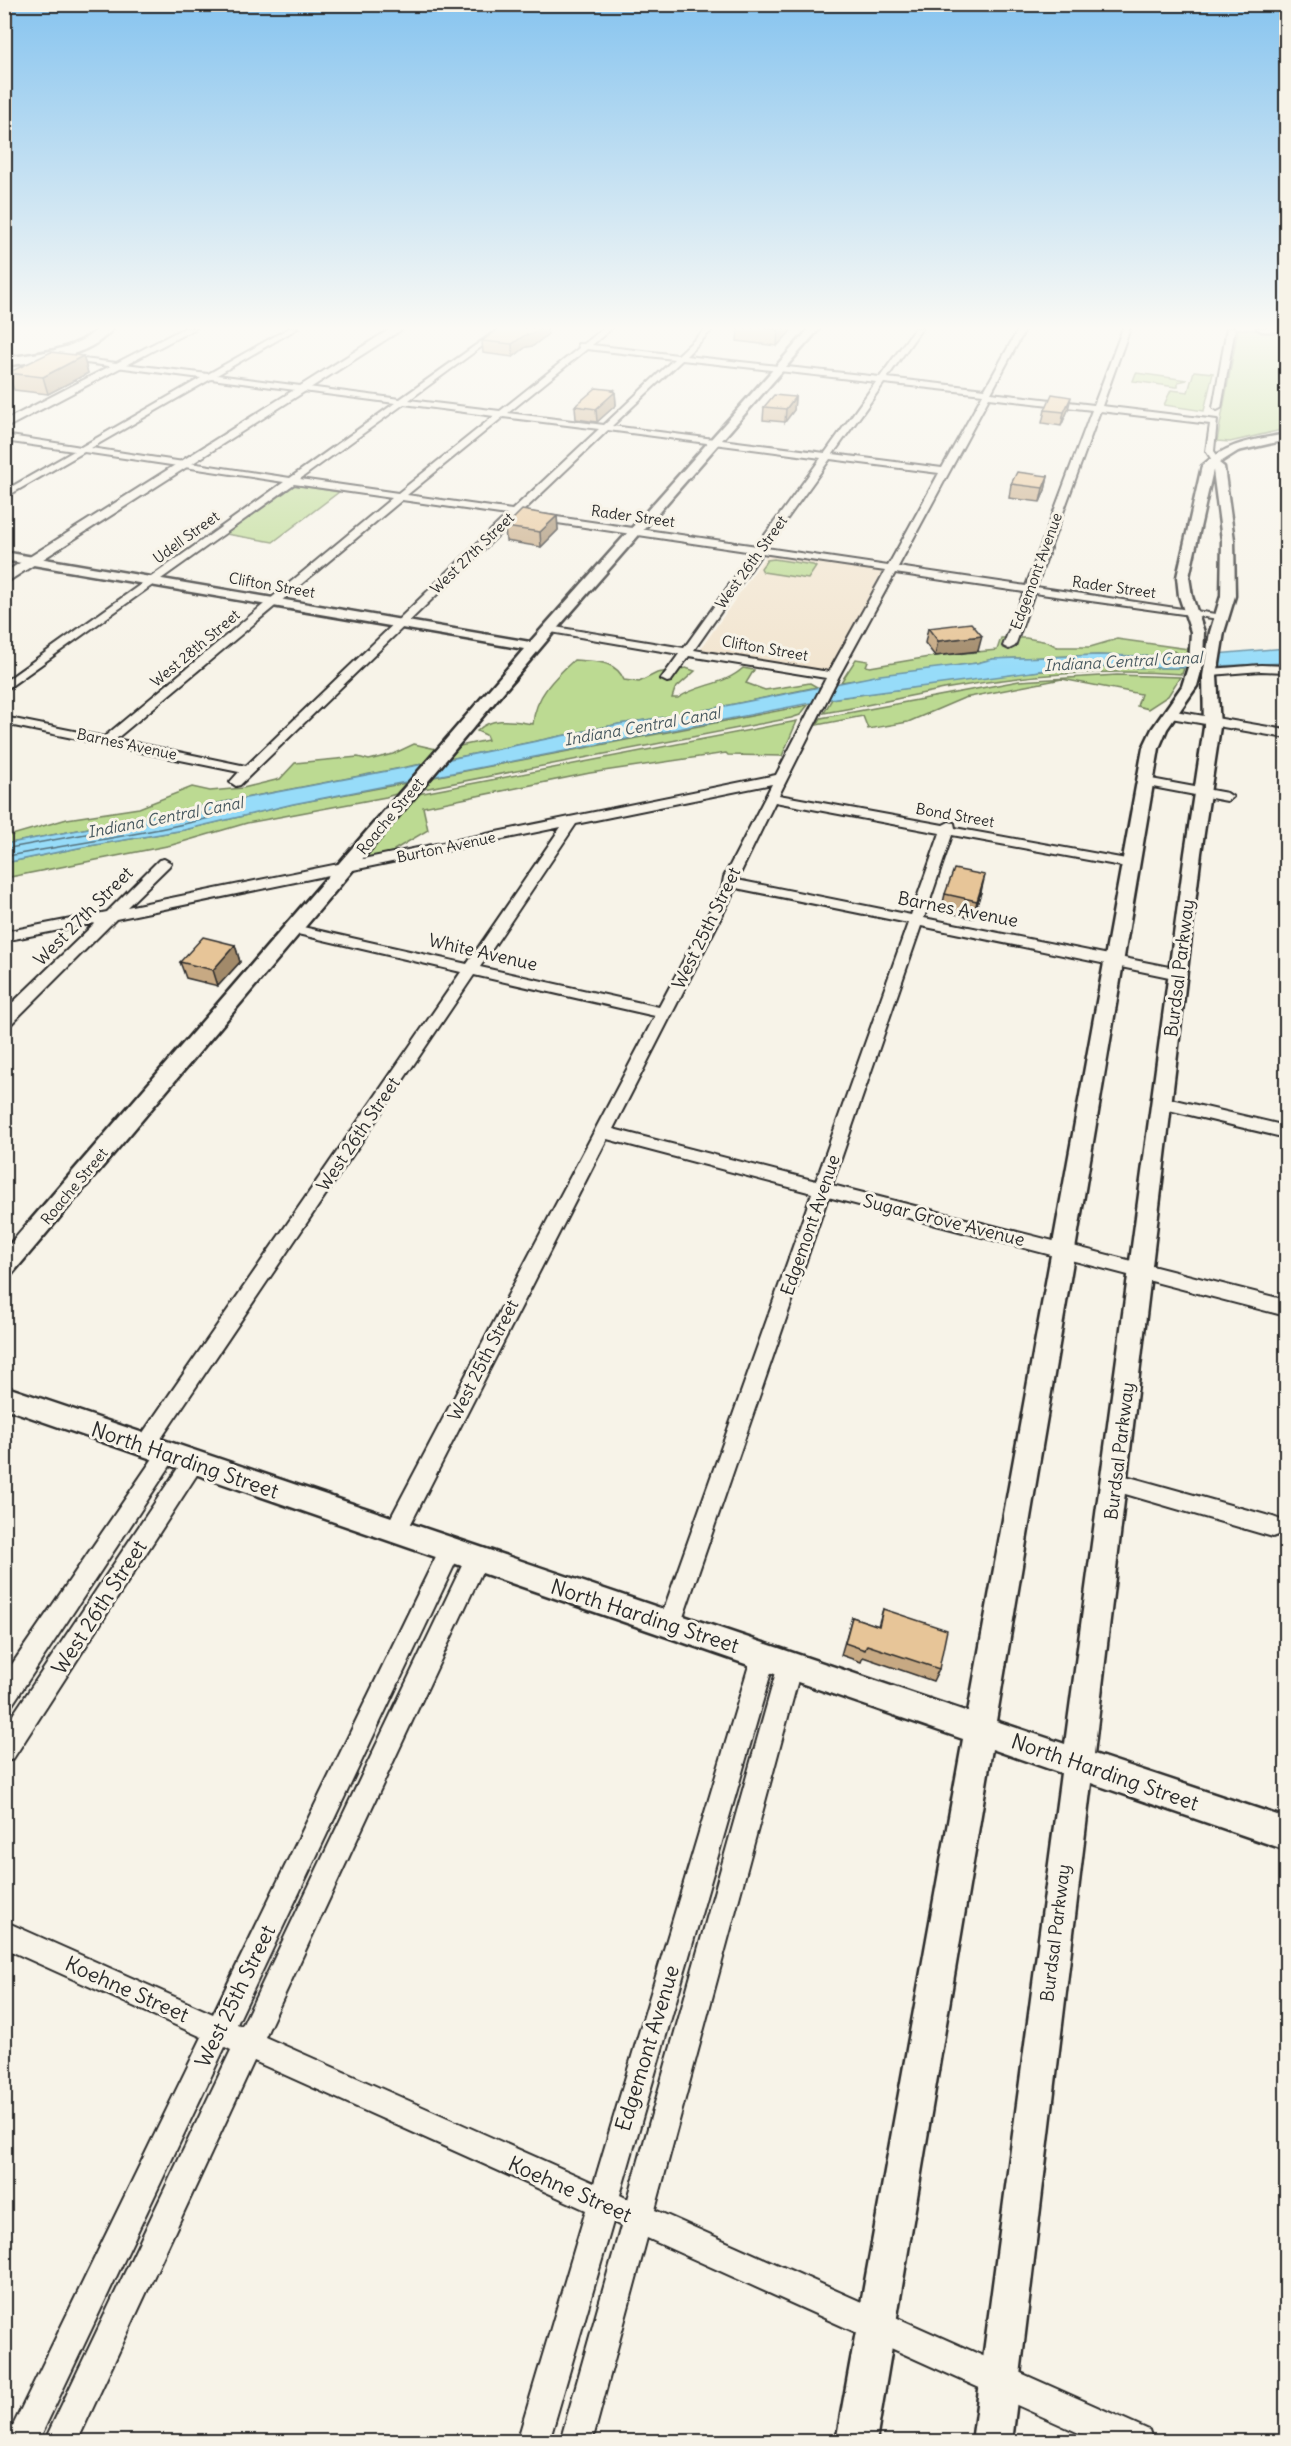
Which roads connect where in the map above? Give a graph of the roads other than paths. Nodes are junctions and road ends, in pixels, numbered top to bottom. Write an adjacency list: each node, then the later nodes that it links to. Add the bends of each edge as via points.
1 (31, 442): 14 (street, Rader Street)
2 (96, 442): 14 (street)
3 (220, 442): 17 (main road)
4 (342, 442): 19 (street, Udell Street)
5 (466, 442): 21 (street, West 28th Street)
6 (591, 442): 22 (street, West 27th Street)
7 (715, 442): 23 (street, Roache Street)
8 (716, 442): 15 (street)
9 (836, 442): 15 (street, West 26th Street)
10 (961, 442): 18 (street, West 25th Street)
11 (1084, 442): 30 (street, Edgemont Avenue)
12 (1211, 442): 16 (street)
13 (1264, 442): 16 (street, via 1228,450)
14 (82, 450): 17 (street, Rader Street); 20 (street)
15 (826, 456): 18 (street); 24 (street, West 26th Street)
16 (1214, 461): 32 (street, via 1208,466 1184,577 1184,595); 33 (street, Burdsal Parkway, via 1228,540 1228,596)
17 (184, 465): 19 (street, Rader Street); 26 (main road)
18 (945, 471): 27 (street, West 25th Street)
19 (289, 480): 21 (street, Rader Street); 29 (street, Udell Street)
20 (4, 495)
21 (399, 497): 22 (street, Rader Street); 31 (street, West 28th Street)
22 (514, 514): 23 (street, Rader Street); 34 (street, West 27th Street)
23 (634, 531): 24 (street, Rader Street); 35 (street, Roache Street)
24 (759, 550): 27 (street, Rader Street); 38 (street, West 26th Street)
25 (4, 556): 26 (street, Clifton Street)
26 (34, 561): 28 (main road); 29 (street, Clifton Street)
27 (891, 569): 30 (street, Rader Street); 41 (street, West 25th Street)
28 (4, 580)
29 (151, 581): 31 (street, Clifton Street); 43 (street, Udell Street)
30 (1028, 590): 32 (street, Rader Street); 36 (street, Edgemont Avenue)
31 (274, 602): 34 (street, Clifton Street); 48 (street, West 28th Street)
32 (1191, 614): 33 (street, Rader Street); 44 (street, via 1198,648 1194,674)
33 (1222, 618): 40 (street, Burdsal Parkway)
34 (400, 624): 37 (street, Clifton Street); 49 (street, West 27th Street)
35 (549, 628): 37 (street, Roache Street); 38 (street, Clifton Street)
36 (1009, 646)
37 (534, 647): 60 (street, Roache Street)
38 (686, 651): 41 (street, Clifton Street); 42 (street, West 26th Street)
39 (1287, 669): 40 (street)
40 (1211, 670): 46 (street, Burdsal Parkway)
41 (833, 678): 50 (street, West 25th Street)
42 (667, 679)
43 (4, 688)
44 (1169, 714): 46 (street); 52 (street, via 1153,741)
45 (4, 720): 48 (street, Barnes Avenue)
46 (1212, 722): 47 (street); 53 (street, Burdsal Parkway)
47 (1287, 734)
48 (107, 740): 49 (street, Barnes Avenue)
49 (249, 770): 51 (street, West 27th Street)
50 (782, 778): 55 (street, West 25th Street); 56 (street, Burton Avenue)
51 (236, 782)
52 (1146, 782): 53 (street); 59 (street)
53 (1202, 791): 54 (street); 68 (street, Burdsal Parkway)
54 (1227, 797)
55 (772, 798): 57 (street, Bond Street); 61 (street, West 25th Street)
56 (571, 822): 60 (street, Burton Avenue); 67 (street, West 26th Street)
57 (948, 828): 59 (street, Bond Street); 63 (street, Edgemont Avenue)
58 (164, 863): 62 (street, West 27th Street)
59 (1132, 864): 66 (street)
60 (346, 868): 62 (street, Burton Avenue); 64 (street, Roache Street)
61 (730, 883): 63 (street, Barnes Avenue); 69 (street, West 25th Street)
62 (111, 916): 65 (street, Burton Avenue); 70 (street, West 27th Street)
63 (915, 920): 66 (street, Barnes Avenue); 74 (street, Edgemont Avenue)
64 (294, 929): 67 (street, White Avenue); 76 (street, Roache Street)
65 (4, 937)
66 (1115, 961): 68 (street, Barnes Avenue); 75 (street)
67 (471, 969): 69 (street, White Avenue); 80 (street, West 26th Street)
68 (1179, 974): 71 (street, Burdsal Parkway)
69 (663, 1014): 72 (street, West 25th Street)
70 (4, 1021)
71 (1162, 1103): 73 (street); 77 (street, Burdsal Parkway)
72 (602, 1132): 74 (street, Sugar Grove Avenue); 83 (street, West 25th Street)
73 (1287, 1132)
74 (822, 1189): 75 (street, Sugar Grove Avenue); 86 (street, Edgemont Avenue)
75 (1064, 1251): 77 (street, Sugar Grove Avenue); 90 (street)
76 (4, 1268)
77 (1141, 1271): 78 (street, Sugar Grove Avenue); 81 (street, Burdsal Parkway)
78 (1287, 1308)
79 (4, 1397): 80 (street, North Harding Street)
80 (168, 1454): 83 (street, North Harding Street); 89 (street, West 26th Street); 91 (street, West 26th Street)
81 (1115, 1482): 82 (street); 92 (street, Burdsal Parkway)
82 (1273, 1527)
83 (395, 1532): 84 (street, North Harding Street)
84 (450, 1551): 85 (street, North Harding Street); 95 (street, West 25th Street)
85 (476, 1560): 86 (street, North Harding Street); 96 (street, West 25th Street)
86 (670, 1623): 87 (street, North Harding Street)
87 (764, 1655): 88 (street, North Harding Street); 97 (street, Edgemont Avenue)
88 (790, 1665): 90 (street, North Harding Street); 98 (street, Edgemont Avenue)
89 (4, 1697)
90 (980, 1730): 92 (street, North Harding Street); 99 (street)
91 (4, 1750)
92 (1078, 1763): 93 (street, North Harding Street); 100 (street, Burdsal Parkway)
93 (1287, 1834)
94 (4, 1934): 95 (street, Koehne Street)
95 (219, 2030): 96 (street, Koehne Street); 101 (street, West 25th Street)
96 (248, 2043): 97 (street, Koehne Street); 102 (street, West 25th Street)
97 (601, 2202): 98 (street, Koehne Street); 103 (street, Edgemont Avenue)
98 (638, 2219): 99 (street, Koehne Street); 104 (street, Edgemont Avenue)
99 (876, 2325): 100 (street, Koehne Street); 105 (street)
100 (999, 2381): 106 (street, Burdsal Parkway); 107 (street, Koehne Street)
101 (21, 2442)
102 (60, 2442)
103 (533, 2442)
104 (576, 2442)
105 (856, 2442)
106 (992, 2442)
107 (1137, 2442)

